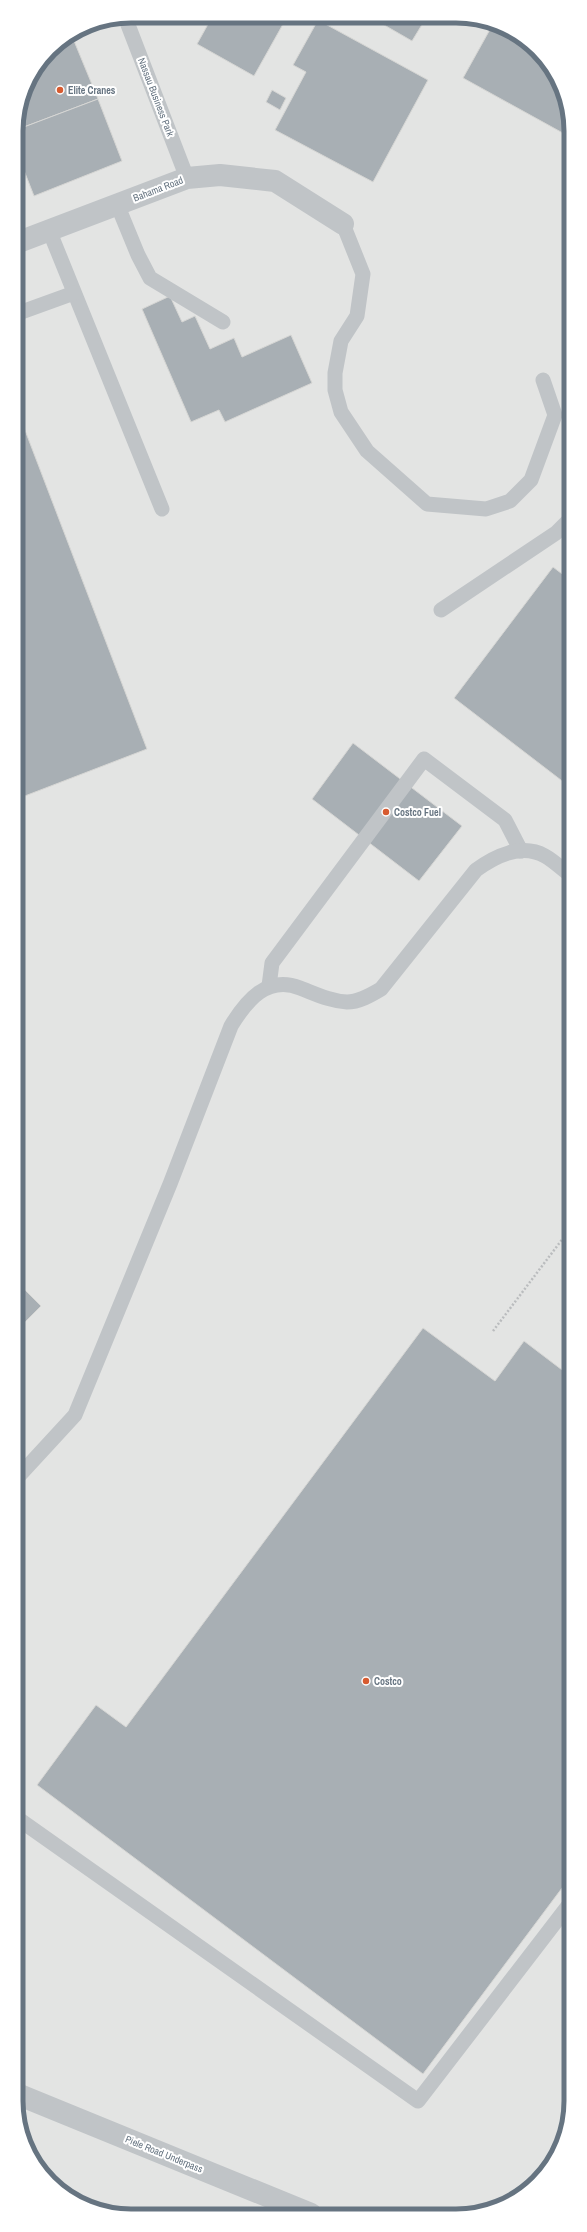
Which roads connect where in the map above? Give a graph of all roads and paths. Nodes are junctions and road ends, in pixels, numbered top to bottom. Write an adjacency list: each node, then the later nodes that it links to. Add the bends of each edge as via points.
1 (127, 23): 2 (lane, Nassau Business Park)
2 (187, 178): 3 (street, Bahama Road); 4 (street, Bahama Road, via 220,175 276,181)
3 (117, 204): 5 (street, Bahama Road); 9 (lane, via 150,278)
4 (343, 224): 10 (lane, via 364,274 357,316 341,341 335,373 335,390 341,412 367,451 427,504 486,509 510,501 531,480 554,415)
5 (49, 230): 6 (street, Bahama Road); 7 (lane)
6 (23, 240)
7 (74, 293): 8 (lane); 11 (lane)
8 (23, 311)
9 (223, 322)
10 (543, 380)
11 (162, 509)
12 (564, 525): 13 (lane, via 556,533)
13 (441, 610)
14 (521, 851): 15 (lane, via 531,850 546,856); 16 (lane, via 490,860 476,870 381,989 367,997 349,1002 332,1000 284,984); 16 (lane, via 505,820 424,759 272,963)
15 (564, 870)
16 (269, 986): 19 (lane, via 254,996 230,1026 170,1184 75,1415)
17 (564, 1237): 18 (path)
18 (493, 1331)
19 (23, 1471)
20 (23, 1822): 21 (lane, via 418,2101)
21 (564, 1911)
22 (23, 2096): 23 (street, Piele Road Underpass)
23 (299, 2209)

